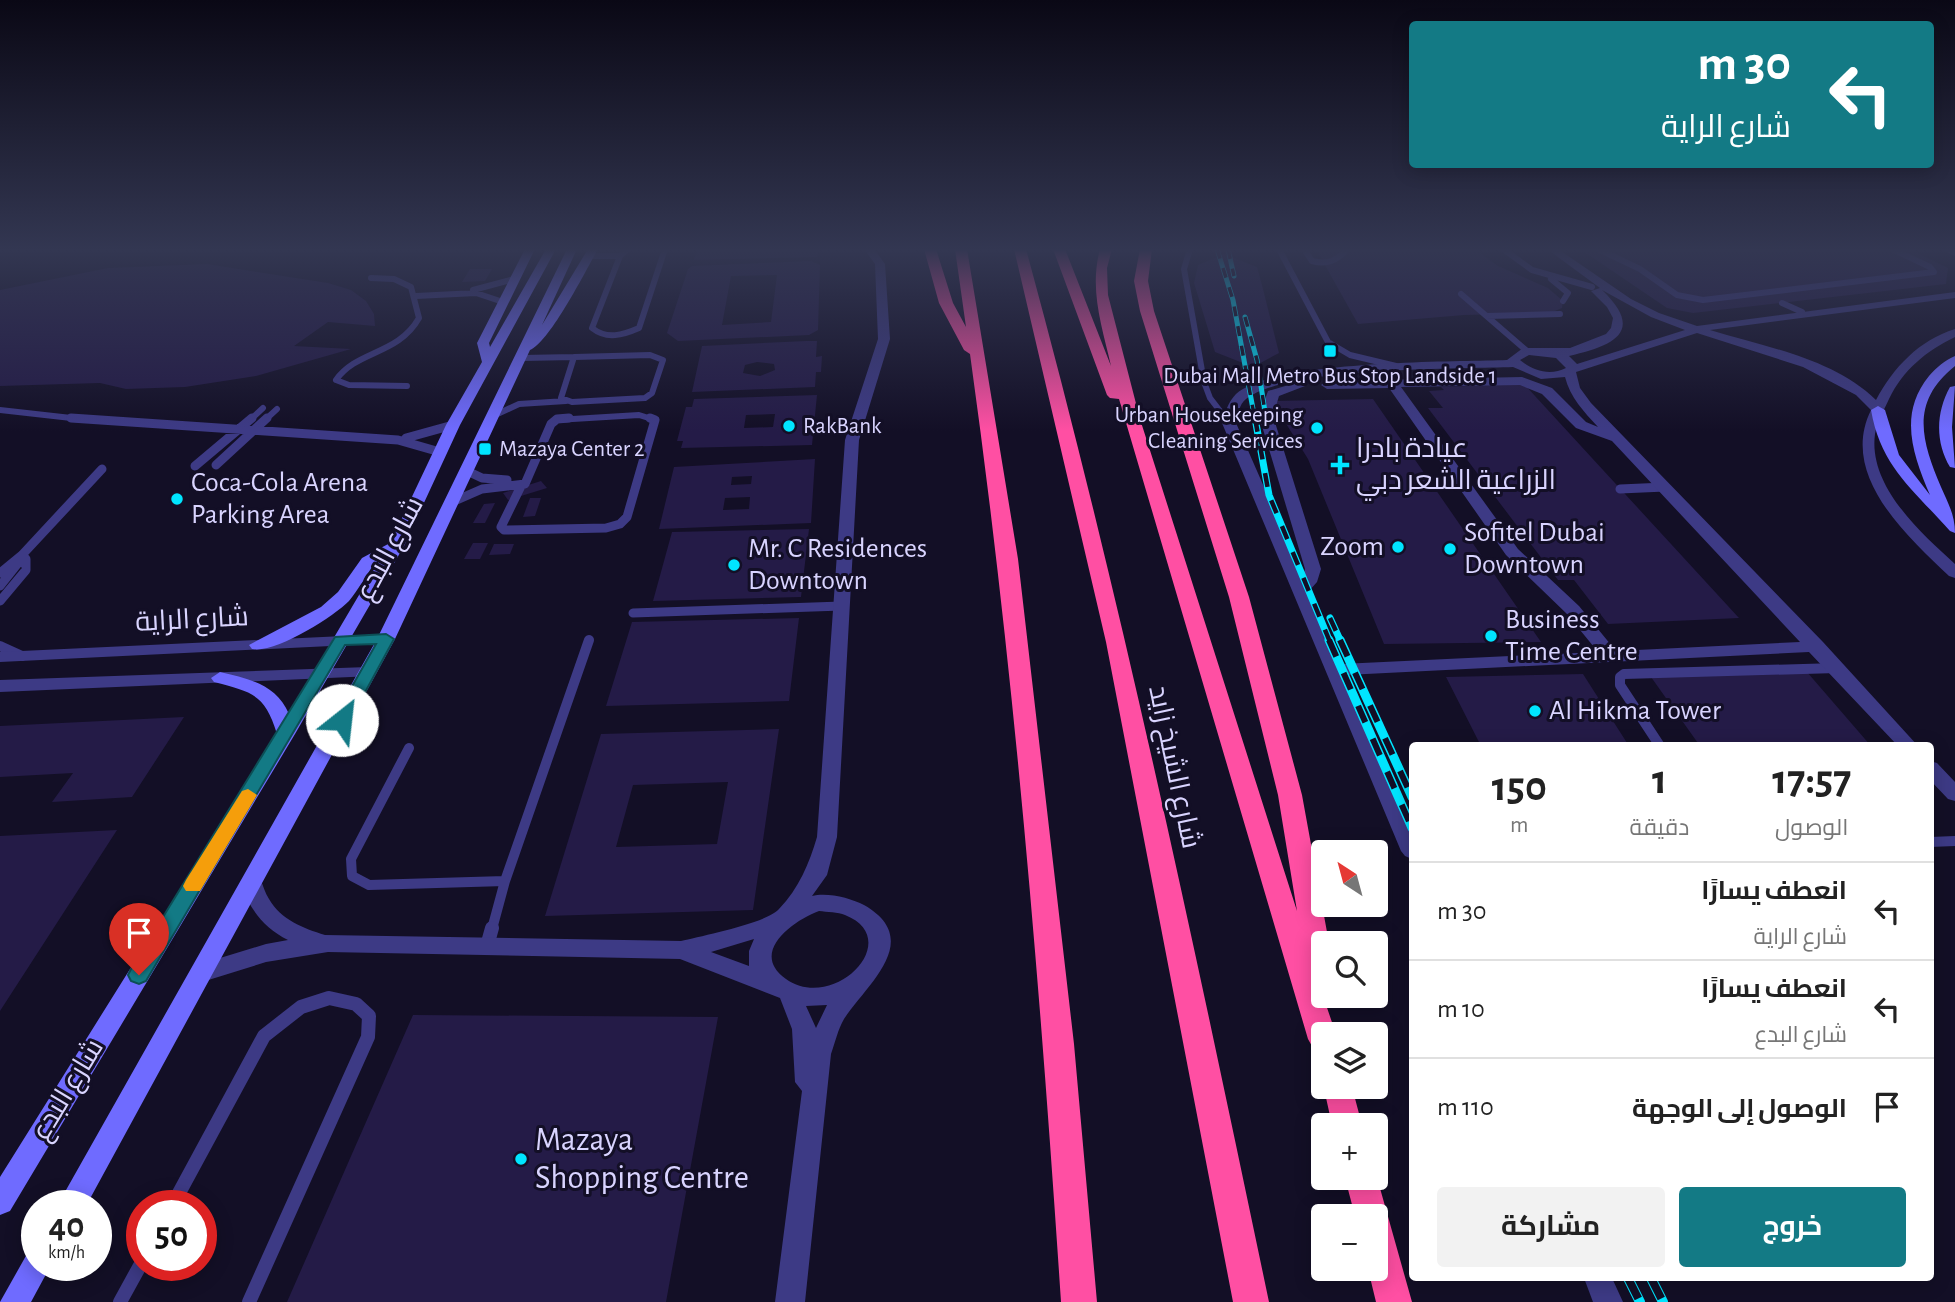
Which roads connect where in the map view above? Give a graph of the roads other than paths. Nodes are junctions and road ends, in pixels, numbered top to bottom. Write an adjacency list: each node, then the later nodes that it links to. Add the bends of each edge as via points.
1 (418, 310): 42 (lane, via 419,318 409,335 344,370 337,380 349,385)
2 (499, 310): 36 (main road, via 483,343)
3 (517, 310): 36 (main road, شارع البدع)
4 (545, 310): 31 (main road, شارع البدع, via 530,332)
5 (599, 310): 6 (lane, via 592,328 601,335 623,335 639,328)
6 (645, 310)
7 (882, 310): 79 (street, via 884,339 852,440)
8 (950, 310): 35 (highway)
9 (970, 310): 35 (highway)
10 (1036, 310): 129 (highway, شارع الشيخ زايد, via 1095,536)
11 (1082, 310): 52 (highway, via 1117,400)
12 (1105, 310): 52 (highway)
13 (1147, 310): 108 (highway, via 1239,597 1290,794)
14 (1191, 310): 53 (lane, via 1204,382)
15 (1311, 310): 38 (lane, via 1334,347 1365,360)
16 (1480, 310): 24 (lane)
17 (1614, 310): 32 (street, via 1618,330 1609,340)
18 (1645, 310): 26 (street)
19 (1665, 310): 25 (street)
20 (1796, 310): 22 (lane)
21 (1829, 310): 22 (street)
22 (1802, 313): 25 (street)
23 (1560, 314): 24 (lane)
24 (1487, 316): 30 (lane)
25 (1742, 320): 26 (street)
26 (1694, 329): 28 (street); 29 (street)
27 (1955, 333): 49 (street, via 1906,363 1891,381)
28 (1632, 347): 29 (street, via 1689,342); 39 (street)
29 (1756, 349): 49 (street, via 1838,378 1863,394)
30 (1527, 351): 32 (street); 37 (street, via 1515,355)
31 (525, 353): 33 (lane); 51 (main road, شارع البدع)
32 (1555, 354): 39 (street, via 1566,358)
33 (574, 357): 44 (lane, via 561,396); 44 (lane, via 650,355 663,360 652,393 645,398)
34 (1955, 360): 70 (main road, via 1923,391 1915,424 1923,463)
35 (978, 362): 128 (highway, via 1007,559 1059,1044)
36 (488, 363): 54 (main road, شارع البدع)
37 (1515, 363): 38 (street); 40 (street)
38 (1419, 368): 53 (street, via 1274,380 1242,395)
39 (1571, 370): 40 (street, via 1555,375); 45 (street, via 1574,388)
40 (1535, 373): 45 (street)
41 (1392, 383): 57 (street, via 1522,381 1547,391 1581,425); 77 (street, via 1289,387 1273,394 1267,407 1267,426 1313,569); 88 (street, via 1511,552 1573,610)
42 (407, 386)
43 (1955, 390): 60 (main road, via 1945,421)
44 (567, 401): 51 (lane, via 519,404)
45 (1586, 406): 57 (street)
46 (263, 408): 55 (lane)
47 (277, 409): 56 (lane)
48 (4, 411): 50 (lane); 55 (lane)
49 (1878, 411): 70 (main road, via 1884,438 1900,469); 75 (street, via 1867,446 1876,478 1901,515)
50 (0, 416)
51 (493, 416): 64 (main road, شارع البدع)
52 (1132, 419): 115 (highway)
53 (1229, 423): 77 (street)
54 (453, 425): 58 (lane); 59 (main road, شارع البدع)
55 (239, 430): 56 (lane); 62 (lane)
56 (252, 432): 58 (lane); 61 (lane)
57 (1618, 439): 67 (street)
58 (395, 440): 59 (lane)
59 (439, 452): 71 (main road, شارع البدع)
60 (1955, 464)
61 (216, 465)
62 (195, 466)
63 (102, 469): 72 (lane)
64 (465, 470): 65 (lane, via 492,480); 69 (main road, شارع البدع)
65 (529, 479): 66 (lane); 66 (lane, via 557,419 639,415 654,420 628,517 620,524 504,530 501,527)
66 (521, 486): 69 (lane, via 482,489)
67 (1665, 487): 68 (lane); 86 (street)
68 (1620, 489)
69 (450, 503): 81 (main road, شارع البدع)
70 (1952, 526)
71 (396, 546): 83 (main road, شارع البدع); 84 (main road, via 368,561 344,596 327,611)
72 (22, 555): 73 (lane); 74 (lane); 76 (lane); 78 (lane, via 26,570)
73 (0, 566)
74 (0, 573)
75 (1955, 573)
76 (0, 586)
77 (1300, 590): 91 (street)
78 (0, 601)
79 (842, 606): 80 (lane); 107 (street, via 827,837 816,875)
80 (633, 613)
81 (386, 639): 83 (street, شارع الراية); 92 (main road, شارع البدع)
82 (589, 640): 105 (lane)
83 (340, 641): 84 (street, شارع الراية); 93 (main road, شارع البدع)
84 (258, 645): 87 (street, شارع الراية)
85 (0, 646): 87 (lane)
86 (1817, 646): 88 (street); 90 (street)
87 (23, 656): 89 (street, شارع الراية)
88 (1611, 656): 91 (street)
89 (0, 657)
90 (1837, 668): 97 (lane, via 1624,674 1620,685); 98 (street)
91 (1334, 670): 104 (street)
92 (368, 672): 93 (street, شارع الراية); 106 (main road, شارع البدع)
93 (321, 674): 94 (street, شارع الراية); 96 (main road, شارع البدع)
94 (220, 678): 95 (street, شارع الراية); 96 (main road, via 250,685 272,698)
95 (0, 686)
96 (286, 734): 119 (main road, شارع البدع)
97 (1657, 742)
98 (1905, 742)
99 (409, 748): 105 (lane, via 351,859 352,876 369,886)
100 (1934, 773): 101 (street)
101 (1955, 794)
102 (1955, 841): 103 (lane)
103 (1934, 842)
104 (1409, 844)
105 (505, 881): 110 (lane)
106 (253, 884): 109 (street, via 261,907 281,926); 112 (main road, شارع البدع)
107 (784, 915): 111 (street, via 737,937); 113 (street, via 803,906 834,903 861,911 871,920 878,930 880,954 871,972); 114 (street, via 770,928 760,952 761,964)
108 (1314, 931)
109 (328, 943): 110 (street); 112 (street, via 266,953)
110 (487, 946): 111 (street)
111 (681, 950): 114 (street)
112 (202, 973): 117 (main road, شارع البدع)
113 (853, 987): 114 (street, via 821,997); 116 (street, via 825,1031)
114 (782, 988): 116 (street, via 804,1030)
115 (1318, 1022)
116 (814, 1110): 127 (street)
117 (80, 1190)
118 (181, 1190): 126 (lane, via 264,1036 283,1016 309,1002 336,997 358,1002 369,1016 368,1037)
119 (0, 1202)
120 (1388, 1278): 130 (highway)
121 (27, 1281): 124 (main road)
122 (132, 1281): 125 (lane)
123 (1599, 1281): 131 (street)
124 (15, 1302)
125 (120, 1302)
126 (249, 1302)
127 (790, 1302)
128 (1079, 1302)
129 (1251, 1302)
130 (1394, 1302)
131 (1608, 1302)

